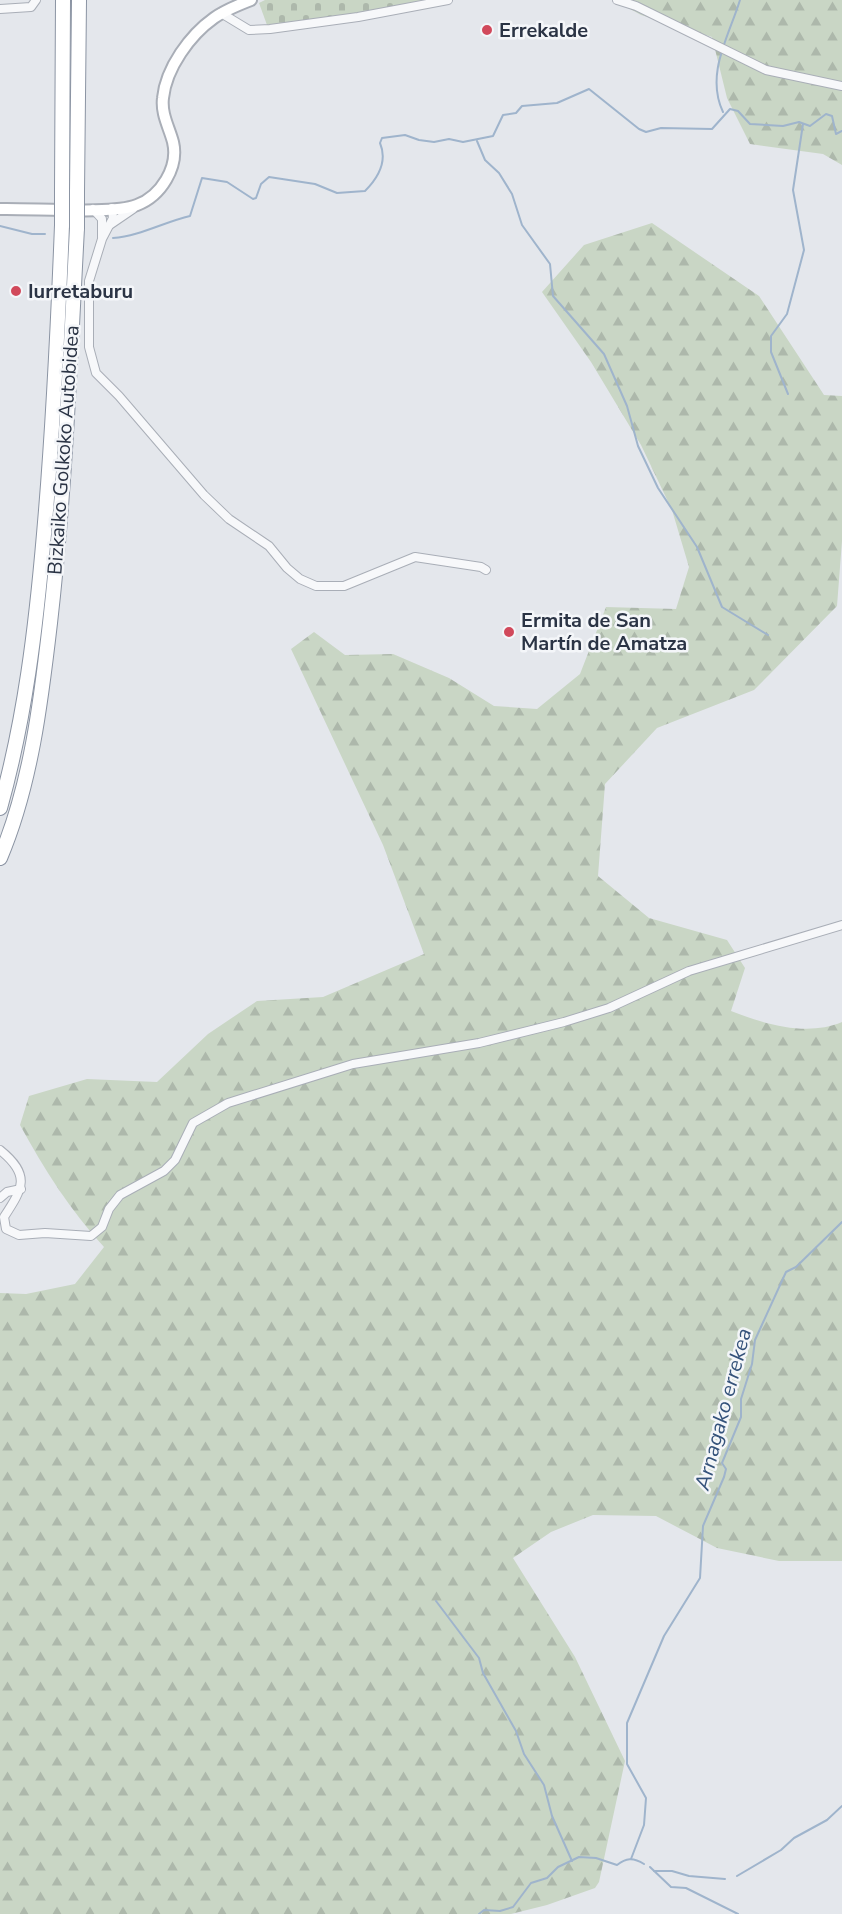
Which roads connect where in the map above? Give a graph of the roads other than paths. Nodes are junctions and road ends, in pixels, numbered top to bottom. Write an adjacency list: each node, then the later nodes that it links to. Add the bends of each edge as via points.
1 (36, 0): 7 (street, via 31,7)
2 (63, 0): 16 (highway, Bizkaiko Golkoko Autobidea, bridge, via 58,334 38,598 24,704)
3 (79, 0): 17 (highway, Bizkaiko Golkoko Autobidea, bridge, via 77,228 63,478 45,667 22,788)
4 (251, 0): 8 (street)
5 (448, 0): 8 (street, via 357,18 270,29 249,30)
6 (617, 0): 9 (street, via 766,70)
7 (0, 9)
8 (221, 13): 10 (street, via 191,41 172,69 163,99 173,141 172,166 159,190)
9 (842, 86)
10 (139, 204): 11 (street); 14 (street)
11 (111, 208): 13 (street); 14 (street, via 114,215)
12 (0, 209): 13 (street)
13 (93, 209): 14 (street)
14 (106, 226): 15 (street, via 89,281 89,347 96,373 179,469 229,519 269,546 300,579 316,586 344,586 415,557)
15 (486, 570)
16 (0, 808)
17 (0, 858)
18 (842, 925): 20 (street, via 689,971 585,1016 478,1042 353,1064 228,1103 194,1123 175,1160 164,1171 120,1195 102,1227 91,1236 9,1233 3,1217)
19 (0, 1150): 20 (street, via 18,1169)
20 (21, 1189): 21 (street)
21 (0, 1198)

